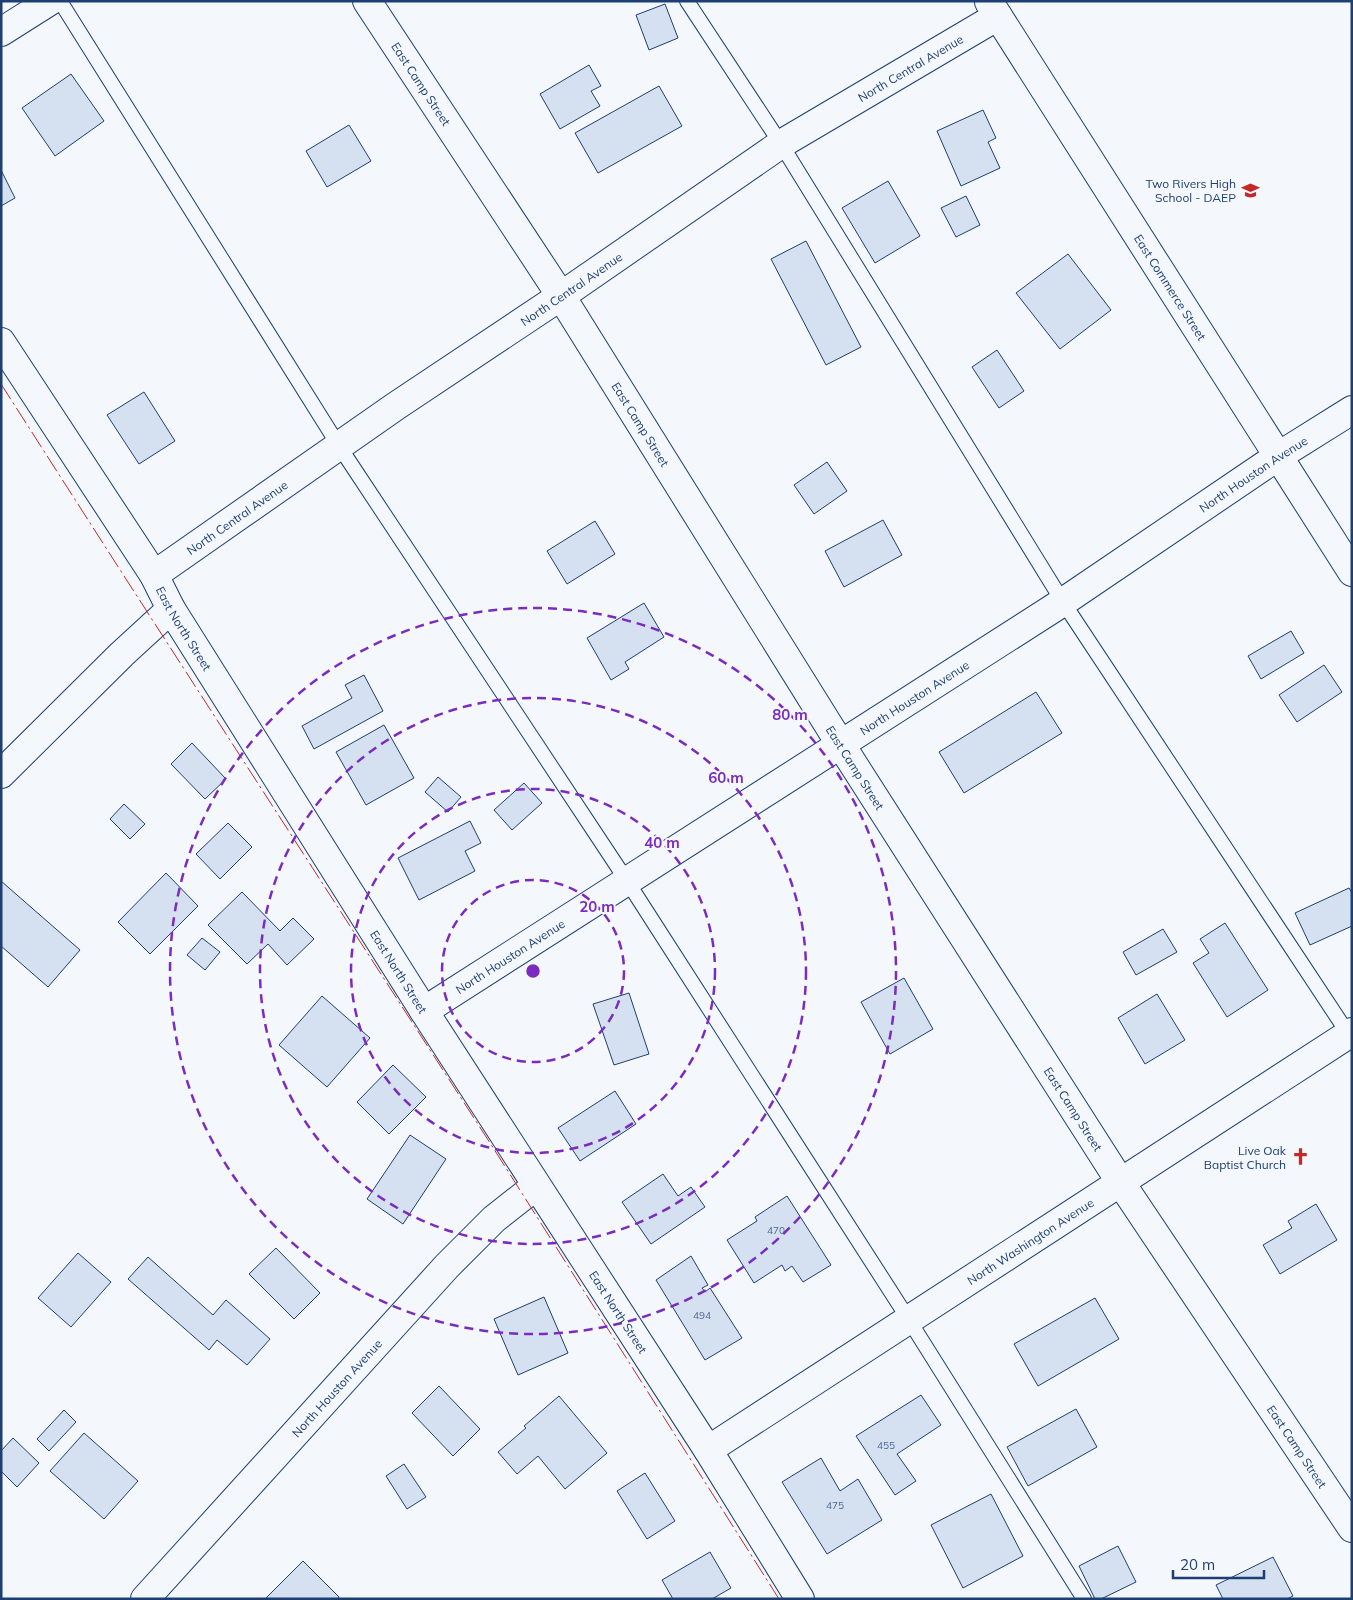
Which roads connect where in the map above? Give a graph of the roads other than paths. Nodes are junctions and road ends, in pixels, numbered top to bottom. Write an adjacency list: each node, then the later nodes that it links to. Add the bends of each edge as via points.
1 (50, 1): 6 (street)
2 (60, 1): 11 (lane)
3 (367, 1): 8 (street, East Camp Street)
4 (686, 1): 7 (lane)
5 (994, 9): 7 (street, North Central Avenue); 12 (street, East Commerce Street)
6 (1, 32)
7 (781, 144): 8 (street, North Central Avenue); 15 (lane)
8 (561, 296): 11 (street, North Central Avenue); 17 (street, East Camp Street)
9 (1, 342): 14 (street, East North Street)
10 (1352, 410): 12 (street, North Houston Avenue)
11 (339, 446): 14 (street, North Central Avenue); 19 (lane)
12 (1277, 457): 13 (street, East Commerce Street); 15 (street, North Houston Avenue)
13 (1352, 572)
14 (154, 575): 16 (street, East North Street)
15 (1063, 602): 17 (street, North Houston Avenue); 21 (lane)
16 (171, 609): 18 (street); 20 (street, East North Street)
17 (841, 745): 19 (street, North Houston Avenue); 22 (street, East Camp Street)
18 (1, 774)
19 (627, 882): 20 (street, North Houston Avenue); 24 (lane)
20 (424, 1011): 23 (street, East North Street)
21 (1351, 1035): 22 (street, North Washington Avenue)
22 (1121, 1183): 24 (street, North Washington Avenue); 26 (street, East Camp Street)
23 (536, 1186): 25 (street, East North Street); 27 (street, North Houston Avenue, via 494,1219 447,1266)
24 (909, 1320): 25 (street, North Washington Avenue); 29 (lane)
25 (708, 1450): 28 (street, East North Street)
26 (1352, 1528)
27 (145, 1599)
28 (800, 1599)
29 (1084, 1599)

